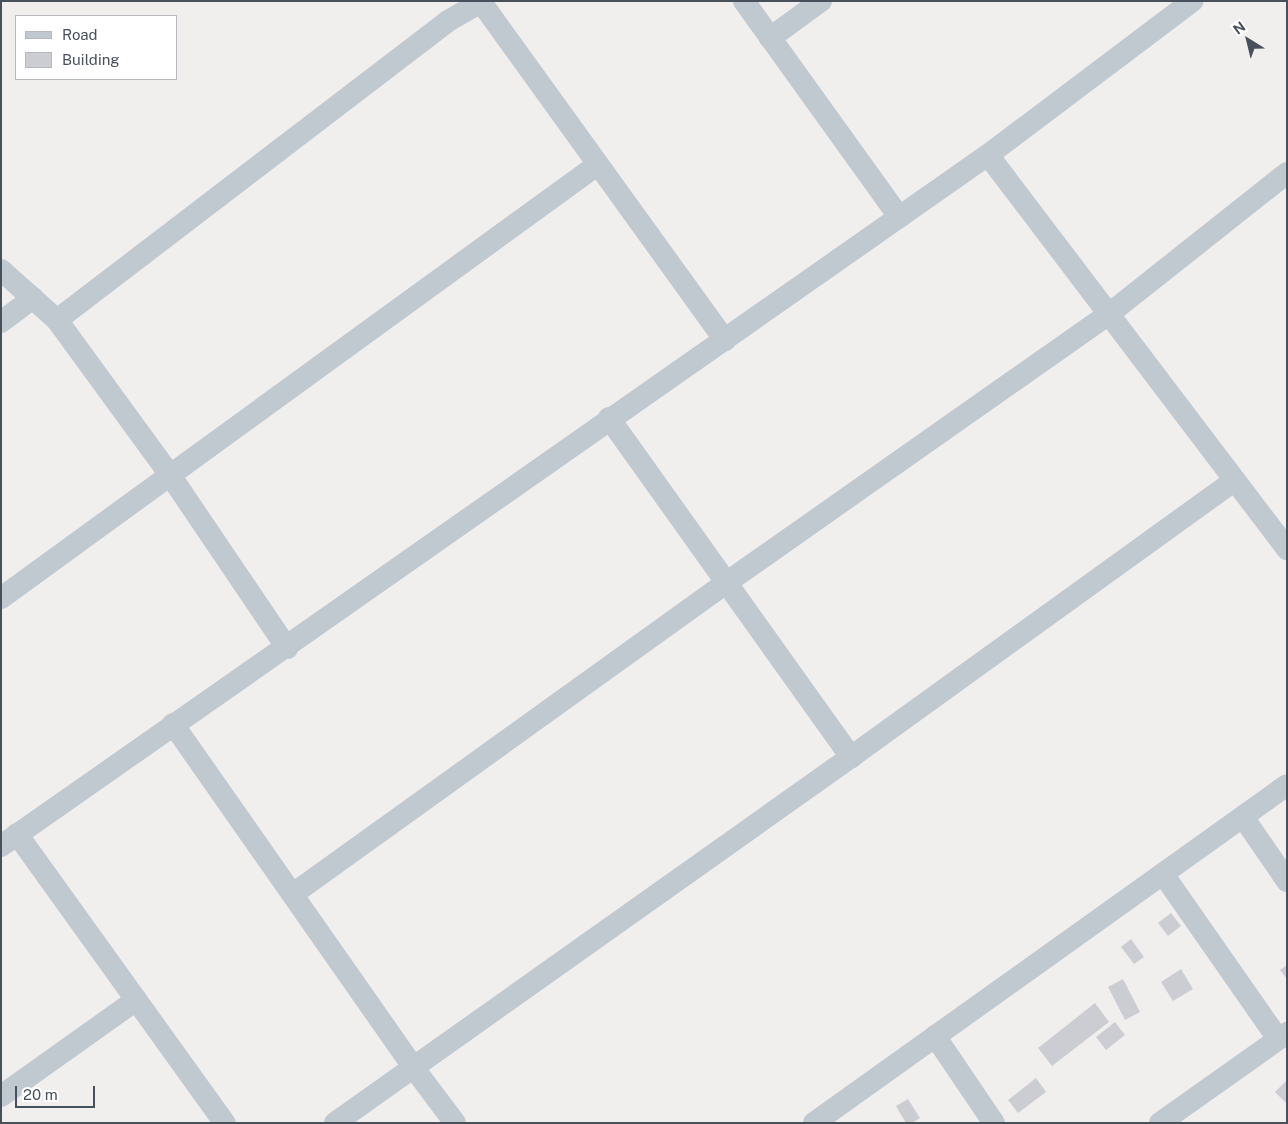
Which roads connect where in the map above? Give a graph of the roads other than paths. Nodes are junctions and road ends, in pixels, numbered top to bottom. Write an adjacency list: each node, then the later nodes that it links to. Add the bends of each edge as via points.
1 (744, 1): 5 (street)
2 (821, 1): 5 (street)
3 (1192, 1): 6 (street)
4 (482, 2): 7 (street); 13 (street, via 448,21)
5 (770, 38): 9 (street)
6 (988, 154): 9 (street); 12 (street)
7 (597, 165): 15 (street); 17 (street)
8 (1287, 173): 12 (street)
9 (898, 217): 15 (street)
10 (1, 270): 11 (street)
11 (33, 298): 13 (street); 14 (street)
12 (1109, 314): 18 (street); 20 (street)
13 (57, 320): 17 (street)
14 (1, 322)
15 (725, 340): 16 (street)
16 (609, 418): 20 (street); 22 (street)
17 (170, 475): 21 (street); 22 (street)
18 (1235, 480): 19 (street); 24 (street)
19 (1287, 549)
20 (726, 583): 24 (street); 30 (street)
21 (1, 598)
22 (287, 648): 23 (street)
23 (173, 724): 27 (street); 30 (street)
24 (851, 757): 34 (street)
25 (1287, 786): 26 (street)
26 (1243, 816): 28 (street); 29 (street)
27 (9, 840): 31 (street)
28 (1163, 874): 32 (street); 33 (street)
29 (1287, 881)
30 (293, 894): 34 (street)
31 (136, 1000): 35 (street); 36 (street)
32 (935, 1036): 39 (street); 40 (street)
33 (1283, 1036): 41 (street)
34 (413, 1067): 37 (street); 38 (street)
35 (1, 1096)
36 (225, 1123)
37 (335, 1123)
38 (454, 1123)
39 (814, 1123)
40 (994, 1123)
41 (1160, 1123)

